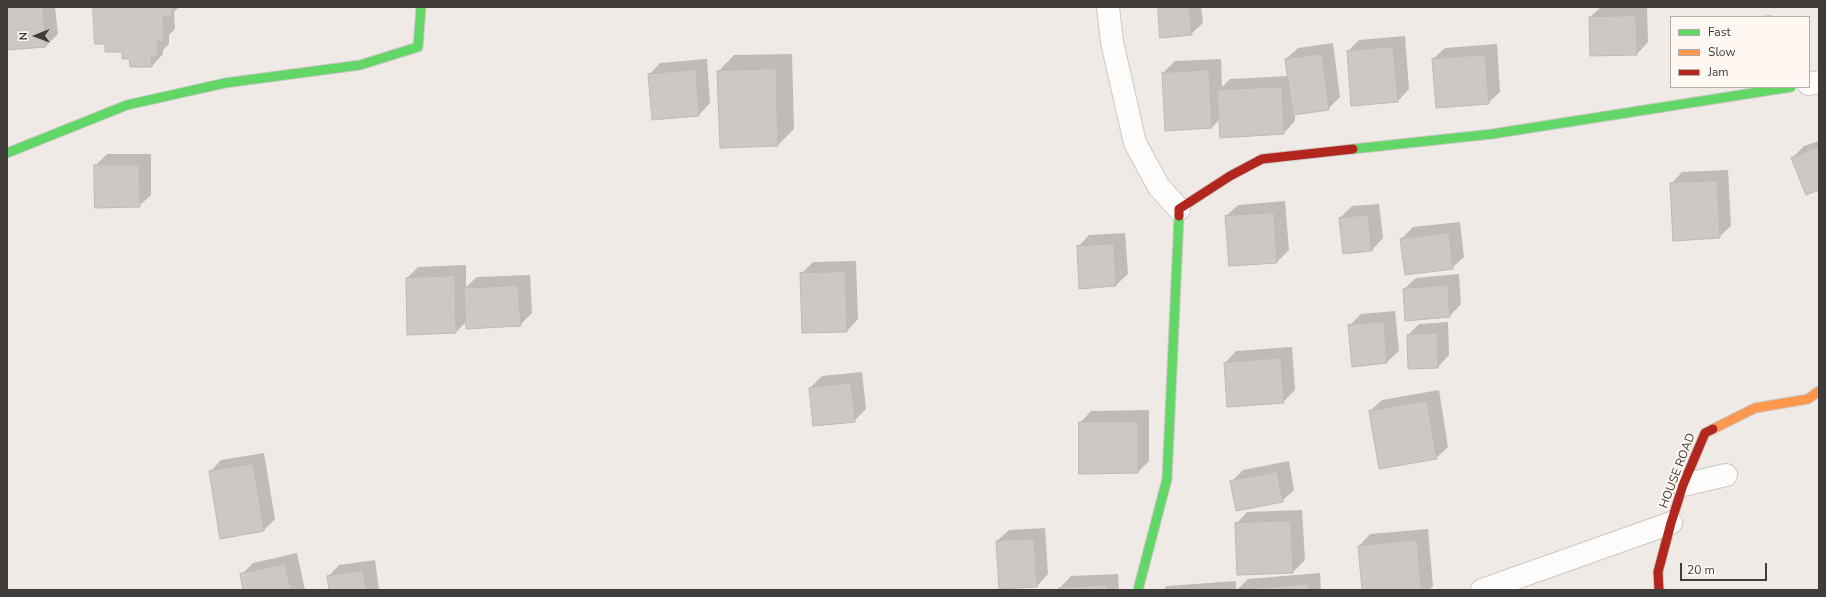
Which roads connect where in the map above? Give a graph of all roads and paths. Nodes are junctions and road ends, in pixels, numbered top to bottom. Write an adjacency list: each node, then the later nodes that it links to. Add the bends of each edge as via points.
1 (420, 7): 4 (street, via 418,47 360,65 225,83 127,105)
2 (1108, 7): 5 (street, via 1112,42 1135,143 1159,187)
3 (1784, 88): 5 (street, via 1492,134 1262,159)
4 (7, 153)
5 (1179, 209): 10 (street, via 1167,479)
6 (1819, 391): 8 (street, HOUSE ROAD, via 1808,398 1755,408 1705,433)
7 (1726, 475): 8 (street)
8 (1683, 485): 9 (street, HOUSE ROAD)
9 (1671, 523): 11 (street); 12 (street, HOUSE ROAD, via 1658,572)
10 (1138, 590)
11 (1482, 590)
12 (1659, 590)

